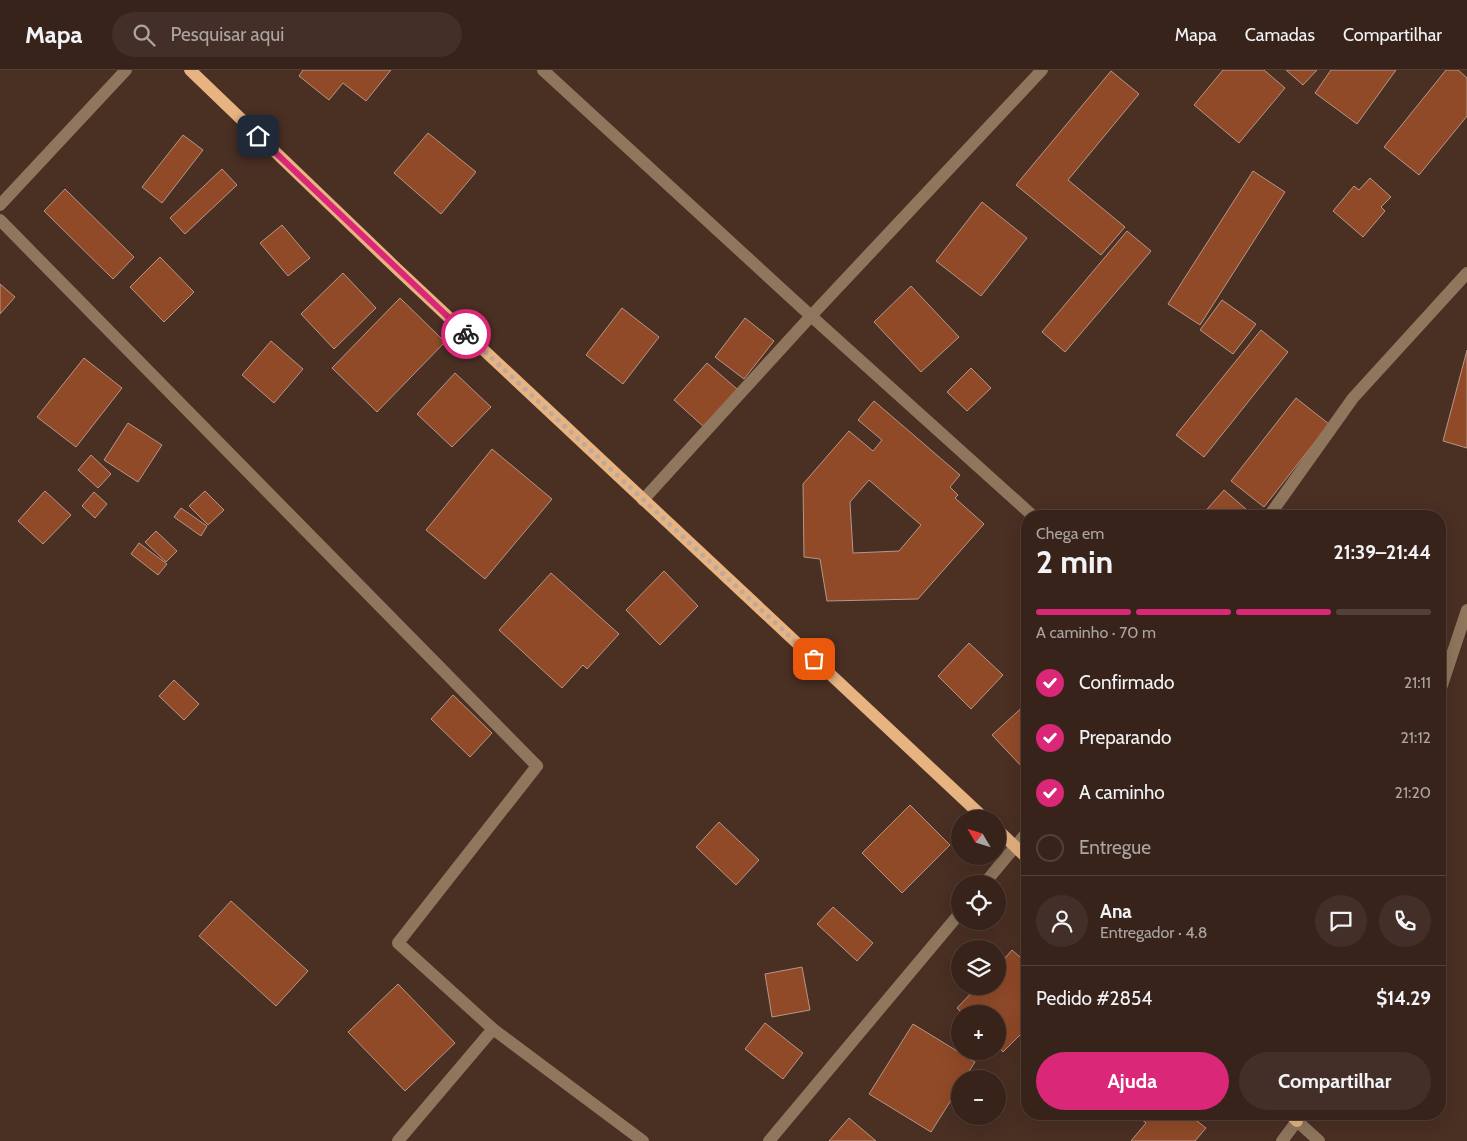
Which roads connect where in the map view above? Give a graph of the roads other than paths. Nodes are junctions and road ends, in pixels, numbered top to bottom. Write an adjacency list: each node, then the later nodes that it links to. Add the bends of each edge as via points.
1 (126, 70): 5 (street)
2 (190, 70): 9 (main road)
3 (543, 70): 8 (street)
4 (1042, 70): 8 (street)
5 (0, 205)
6 (0, 220): 21 (street, via 537,766 398,943)
7 (1467, 273): 11 (street, via 1353,398)
8 (811, 316): 9 (street); 10 (street)
9 (643, 500): 14 (main road)
10 (1026, 510)
11 (1273, 510)
12 (1467, 610): 13 (street)
13 (1446, 673)
14 (975, 810)
15 (1006, 838): 17 (main road)
16 (1021, 840): 17 (street)
17 (1015, 847): 18 (main road); 19 (street)
18 (1021, 853)
19 (992, 875)
20 (951, 924): 26 (street)
21 (493, 1029): 24 (street); 25 (street)
22 (1294, 1120): 27 (street)
23 (1300, 1120): 28 (street)
24 (398, 1141)
25 (643, 1141)
26 (769, 1141)
27 (1282, 1141)
28 (1319, 1141)

